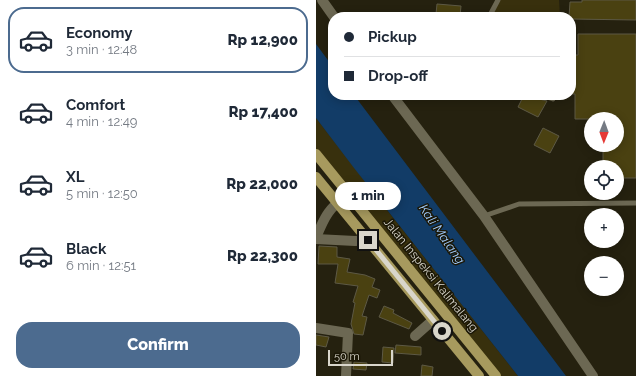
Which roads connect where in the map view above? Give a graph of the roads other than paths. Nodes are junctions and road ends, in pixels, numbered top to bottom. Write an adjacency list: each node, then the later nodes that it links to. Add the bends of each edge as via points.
1 (322, 0): 3 (street)
2 (498, 0): 4 (lane)
3 (330, 12)
4 (492, 12)
5 (396, 100): 11 (street)
6 (316, 154): 8 (main road, Jalan Inspeksi Kalimalang)
7 (316, 177): 9 (main road)
8 (348, 194): 9 (street); 14 (main road, Jalan Inspeksi Kalimalang)
9 (336, 203): 12 (street, via 324,219); 13 (main road)
10 (636, 203): 11 (lane, via 519,204)
11 (484, 216): 24 (street)
12 (316, 238): 13 (street)
13 (368, 240): 15 (main road)
14 (410, 269): 15 (main road); 18 (main road, Jalan Inspeksi Kalimalang)
15 (399, 278): 16 (main road)
16 (433, 320): 19 (street); 20 (main road)
17 (316, 328): 21 (street, via 348,333)
18 (462, 333): 20 (main road); 23 (main road, Jalan Inspeksi Kalimalang)
19 (415, 336)
20 (451, 342): 22 (main road)
21 (346, 376)
22 (479, 376)
23 (496, 376)
24 (593, 376)

